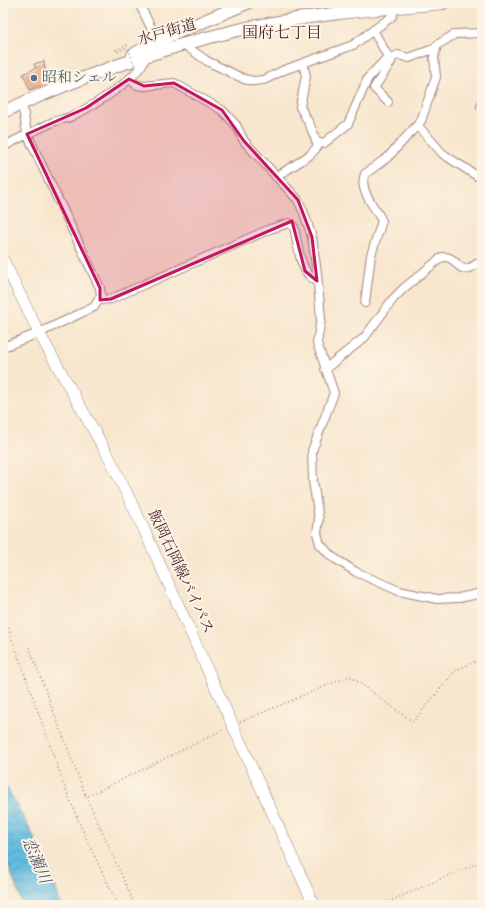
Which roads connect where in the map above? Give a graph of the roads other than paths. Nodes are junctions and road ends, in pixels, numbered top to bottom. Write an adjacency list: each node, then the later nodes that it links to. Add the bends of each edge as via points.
1 (140, 3): 8 (street)
2 (247, 3): 8 (highway)
3 (443, 3): 5 (highway, 水戸街道)
4 (377, 6): 5 (highway, 水戸街道); 9 (highway, 水戸街道, via 235,31)
5 (394, 7): 6 (street, via 393,15)
6 (373, 30): 12 (street); 13 (street, via 353,45)
7 (482, 33): 10 (street, via 455,34)
8 (165, 44): 9 (highway, 水戸街道); 11 (highway, 水戸街道)
9 (183, 44): 13 (street, via 207,61 253,81 264,80)
10 (436, 48): 12 (street, via 412,58 400,55); 18 (street, via 436,77 428,105)
11 (146, 51): 14 (street, via 139,68); 16 (highway, 水戸街道)
12 (390, 58): 15 (street, via 389,67 374,88); 20 (street, via 368,78 348,124 324,143)
13 (303, 64): 20 (street, via 306,76 300,107)
14 (129, 79): 19 (street, via 68,118); 23 (street, via 137,85 144,86 174,83 222,110 236,125 244,141)
15 (388, 102)
16 (22, 103): 17 (highway, 水戸街道); 19 (street)
17 (3, 112)
18 (418, 126): 22 (street, via 443,154 477,176); 28 (street, via 363,177 363,186 382,221 371,255)
19 (27, 134): 21 (street); 27 (street, via 100,288)
20 (318, 143): 23 (street, via 310,155)
21 (3, 147)
22 (482, 175)
23 (276, 177): 26 (street, via 298,200 307,220 316,258)
24 (3, 260): 29 (main road, 飯岡石岡線バイパス)
25 (482, 260): 31 (street, via 469,269 462,269 449,258 442,257 404,288 364,338)
26 (317, 281): 27 (street, via 305,271 294,227 288,223 111,299); 31 (street, via 321,319 317,343)
27 (100, 300): 29 (street, via 94,307)
28 (366, 303)
29 (39, 333): 30 (street); 33 (main road, 飯岡石岡線バイパス, via 111,461 234,725)
30 (3, 347)
31 (325, 370): 32 (street, via 334,393 312,451 313,481 319,519 317,533 320,544 331,556 356,572 399,591 437,599 459,598)
32 (482, 592)
33 (314, 905)

